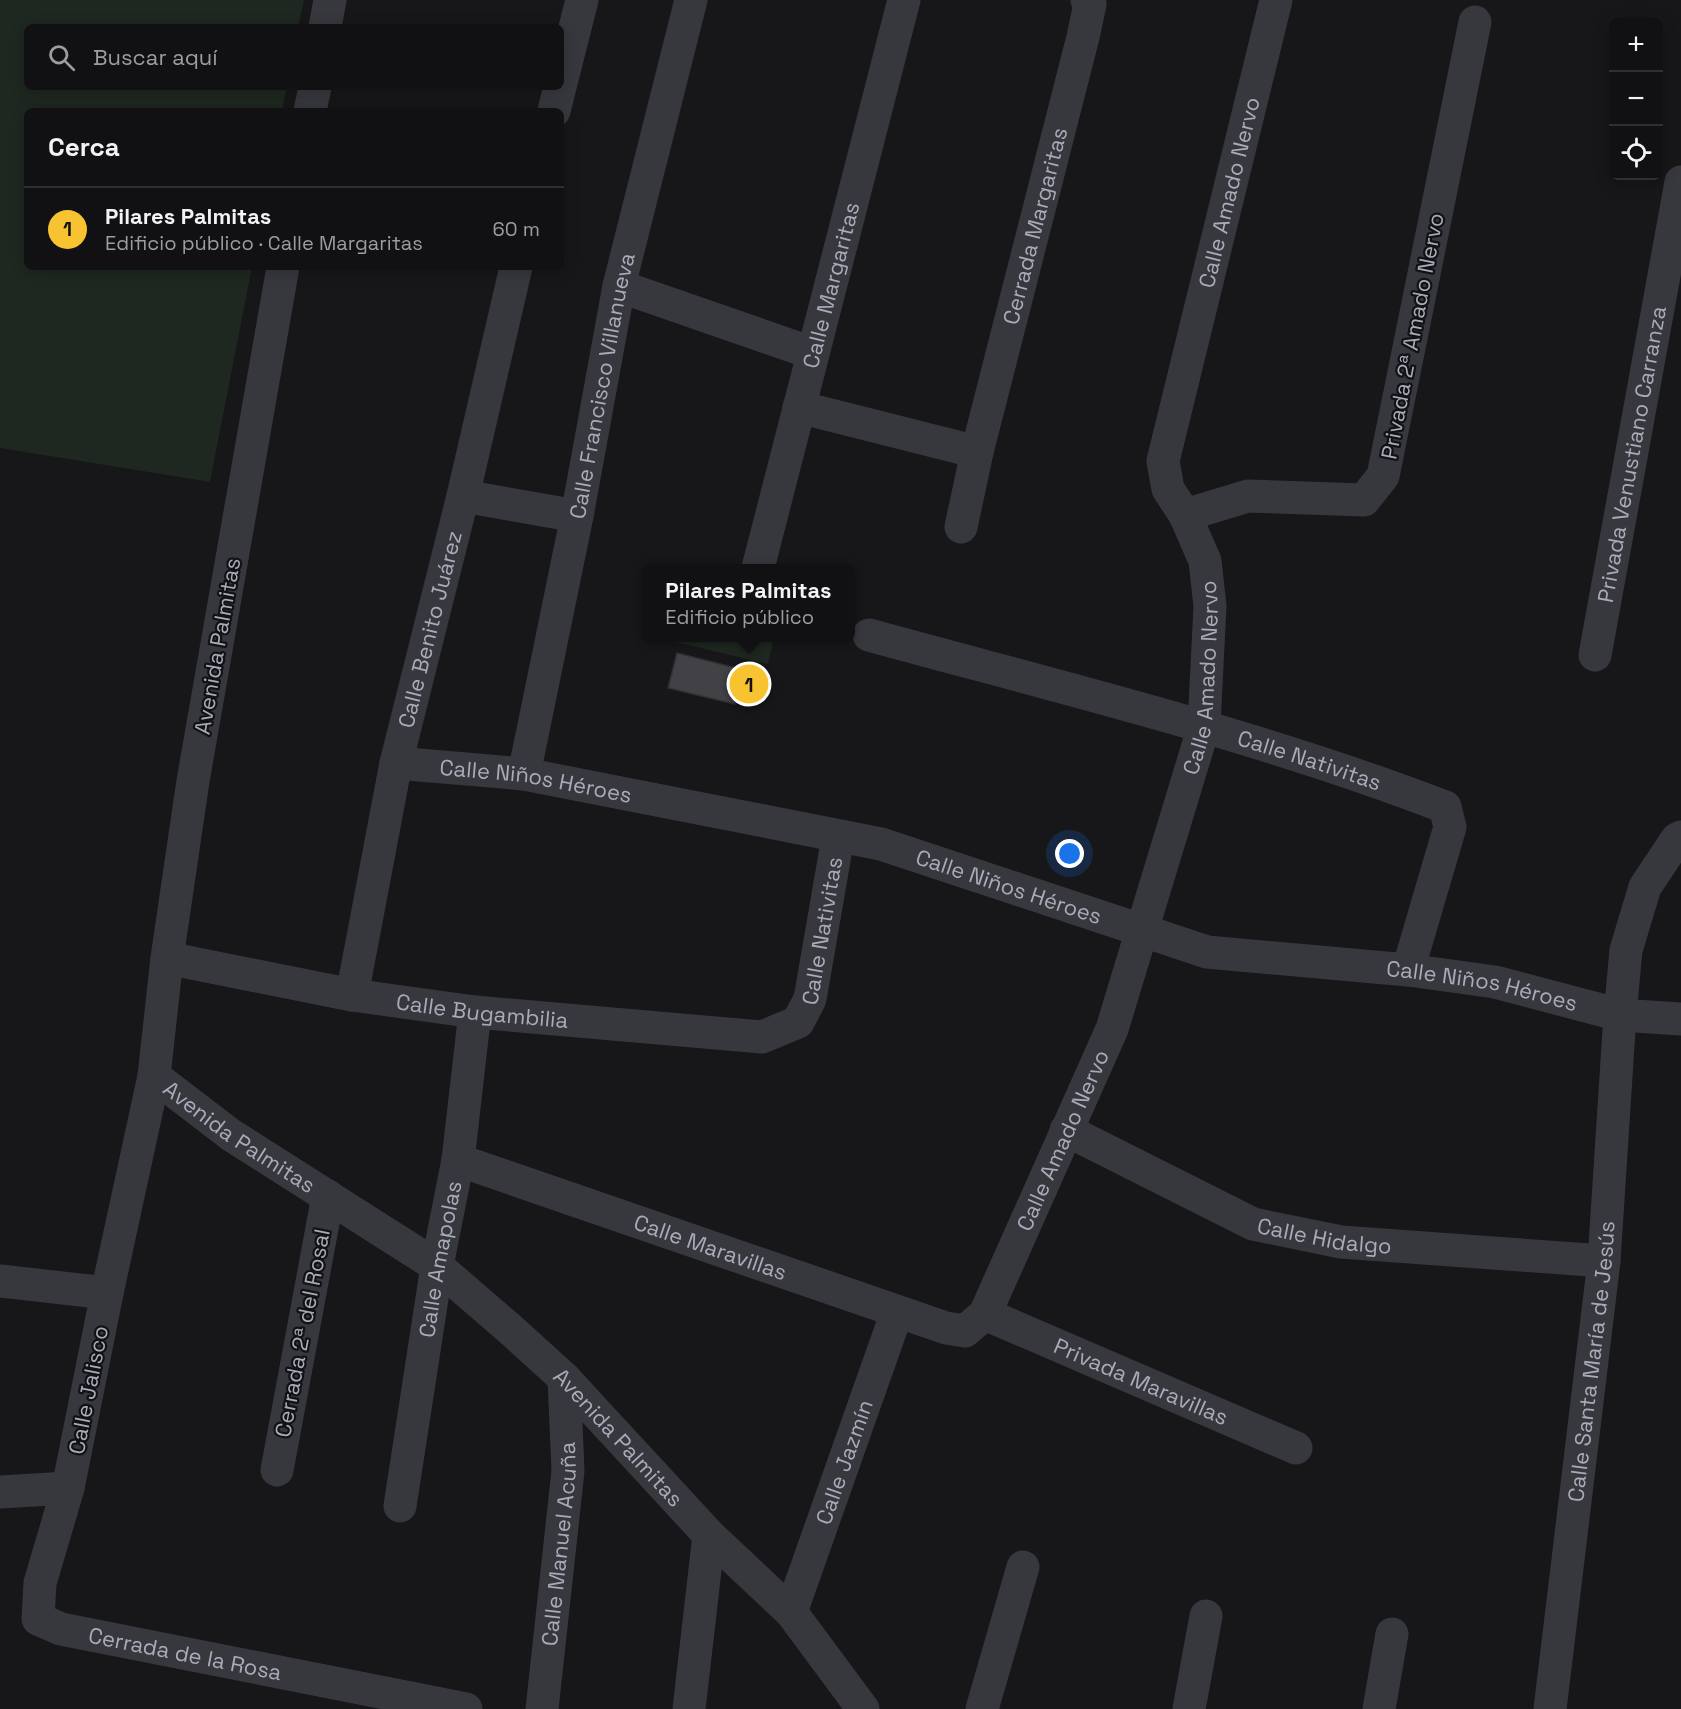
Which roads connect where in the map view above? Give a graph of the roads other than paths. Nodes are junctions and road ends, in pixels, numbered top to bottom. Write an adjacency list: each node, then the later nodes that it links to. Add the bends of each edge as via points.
1 (330, 0): 8 (street)
2 (582, 0): 9 (street)
3 (691, 0): 17 (street, Calle Francisco Villanueva)
4 (904, 0): 18 (street, Calle Margaritas)
5 (1087, 0): 20 (street, Cerrada Margaritas, via 1090,4 1083,37)
6 (1276, 0): 22 (street, Calle Amado Nervo, via 1163,461 1168,489)
7 (1475, 22): 22 (street, Privada 2ª Amado Nervo, via 1383,476 1364,500 1248,496)
8 (326, 24)
9 (564, 70)
10 (314, 90): 12 (street)
11 (559, 90): 13 (street)
12 (311, 108)
13 (555, 108)
14 (1681, 182): 27 (street, Privada Venustiano Carranza)
15 (282, 270): 34 (street, Avenida Palmitas, via 193,781)
16 (515, 270): 21 (street, Calle Benito Juárez)
17 (618, 286): 18 (street); 23 (street, Calle Francisco Villanueva)
18 (812, 353): 19 (street, Calle Margaritas)
19 (799, 407): 20 (street); 25 (street, Calle Margaritas)
20 (977, 452): 24 (street, Cerrada Margaritas)
21 (463, 496): 23 (street); 29 (street, Calle Benito Juárez)
22 (1185, 515): 28 (street, Calle Amado Nervo, via 1204,561 1210,606)
23 (577, 516): 30 (street, Calle Francisco Villanueva)
24 (961, 527)
25 (759, 564)
26 (868, 635): 28 (street, Calle Nativitas)
27 (1596, 655)
28 (1204, 726): 33 (street, Calle Amado Nervo); 35 (street, Calle Nativitas, via 1444,807 1450,827)
29 (396, 763): 30 (street, Calle Niños Héroes); 36 (street, Calle Benito Juárez)
30 (524, 774): 31 (street, Calle Niños Héroes)
31 (838, 837): 33 (street, Calle Niños Héroes, via 881,844); 40 (street, Calle Nativitas, via 810,999)
32 (1681, 837): 38 (street, Calle Santa María de Jesús, via 1645,887 1626,950)
33 (1141, 931): 35 (street, Calle Niños Héroes, via 1207,952); 42 (street, Calle Amado Nervo, via 1112,1029)
34 (167, 958): 36 (street, Calle Bugambilia); 41 (street, Avenida Palmitas)
35 (1408, 970): 38 (street, Calle Niños Héroes, via 1495,982)
36 (352, 995): 37 (street, Calle Bugambilia)
37 (475, 1012): 40 (street, Calle Bugambilia, via 762,1037); 43 (street, Calle Amapolas)
38 (1620, 1015): 39 (street, Calle Niños Héroes); 45 (street, Calle Santa María de Jesús)
39 (1681, 1019)
40 (798, 1022)
41 (154, 1076): 44 (street, Avenida Palmitas, via 231,1135); 48 (street, Calle Jalisco)
42 (1066, 1130): 45 (street, Calle Hidalgo, via 1253,1224 1341,1242); 50 (street, Calle Amado Nervo)
43 (458, 1160): 46 (street, Calle Amapolas); 49 (street, Calle Maravillas)
44 (328, 1196): 46 (street, Avenida Palmitas); 53 (street, Cerrada 2ª del Rosal)
45 (1604, 1261): 69 (street, Calle Santa María de Jesús)
46 (437, 1266): 51 (street, Avenida Palmitas); 56 (street, Calle Amapolas)
47 (0, 1281): 48 (street)
48 (107, 1293): 54 (street, Calle Jalisco)
49 (897, 1312): 50 (street, Calle Maravillas, via 946,1328); 59 (street, Calle Jazmín)
50 (975, 1322): 52 (street, Privada Maravillas)
51 (564, 1378): 57 (street, Avenida Palmitas); 63 (street, Calle Manuel Acuña, via 568,1471)
52 (1296, 1448)
53 (277, 1470)
54 (68, 1488): 55 (street); 62 (street, Cerrada de la Rosa, via 40,1583 38,1619 61,1629)
55 (0, 1492)
56 (400, 1506)
57 (709, 1535): 59 (street, Avenida Palmitas); 64 (street)
58 (1023, 1567): 66 (street)
59 (791, 1612): 65 (street, Avenida Palmitas)
60 (1206, 1616): 67 (street)
61 (1392, 1634): 68 (street)
62 (466, 1709)
63 (542, 1709)
64 (689, 1709)
65 (863, 1709)
66 (982, 1709)
67 (1189, 1709)
68 (1379, 1709)
69 (1550, 1709)

